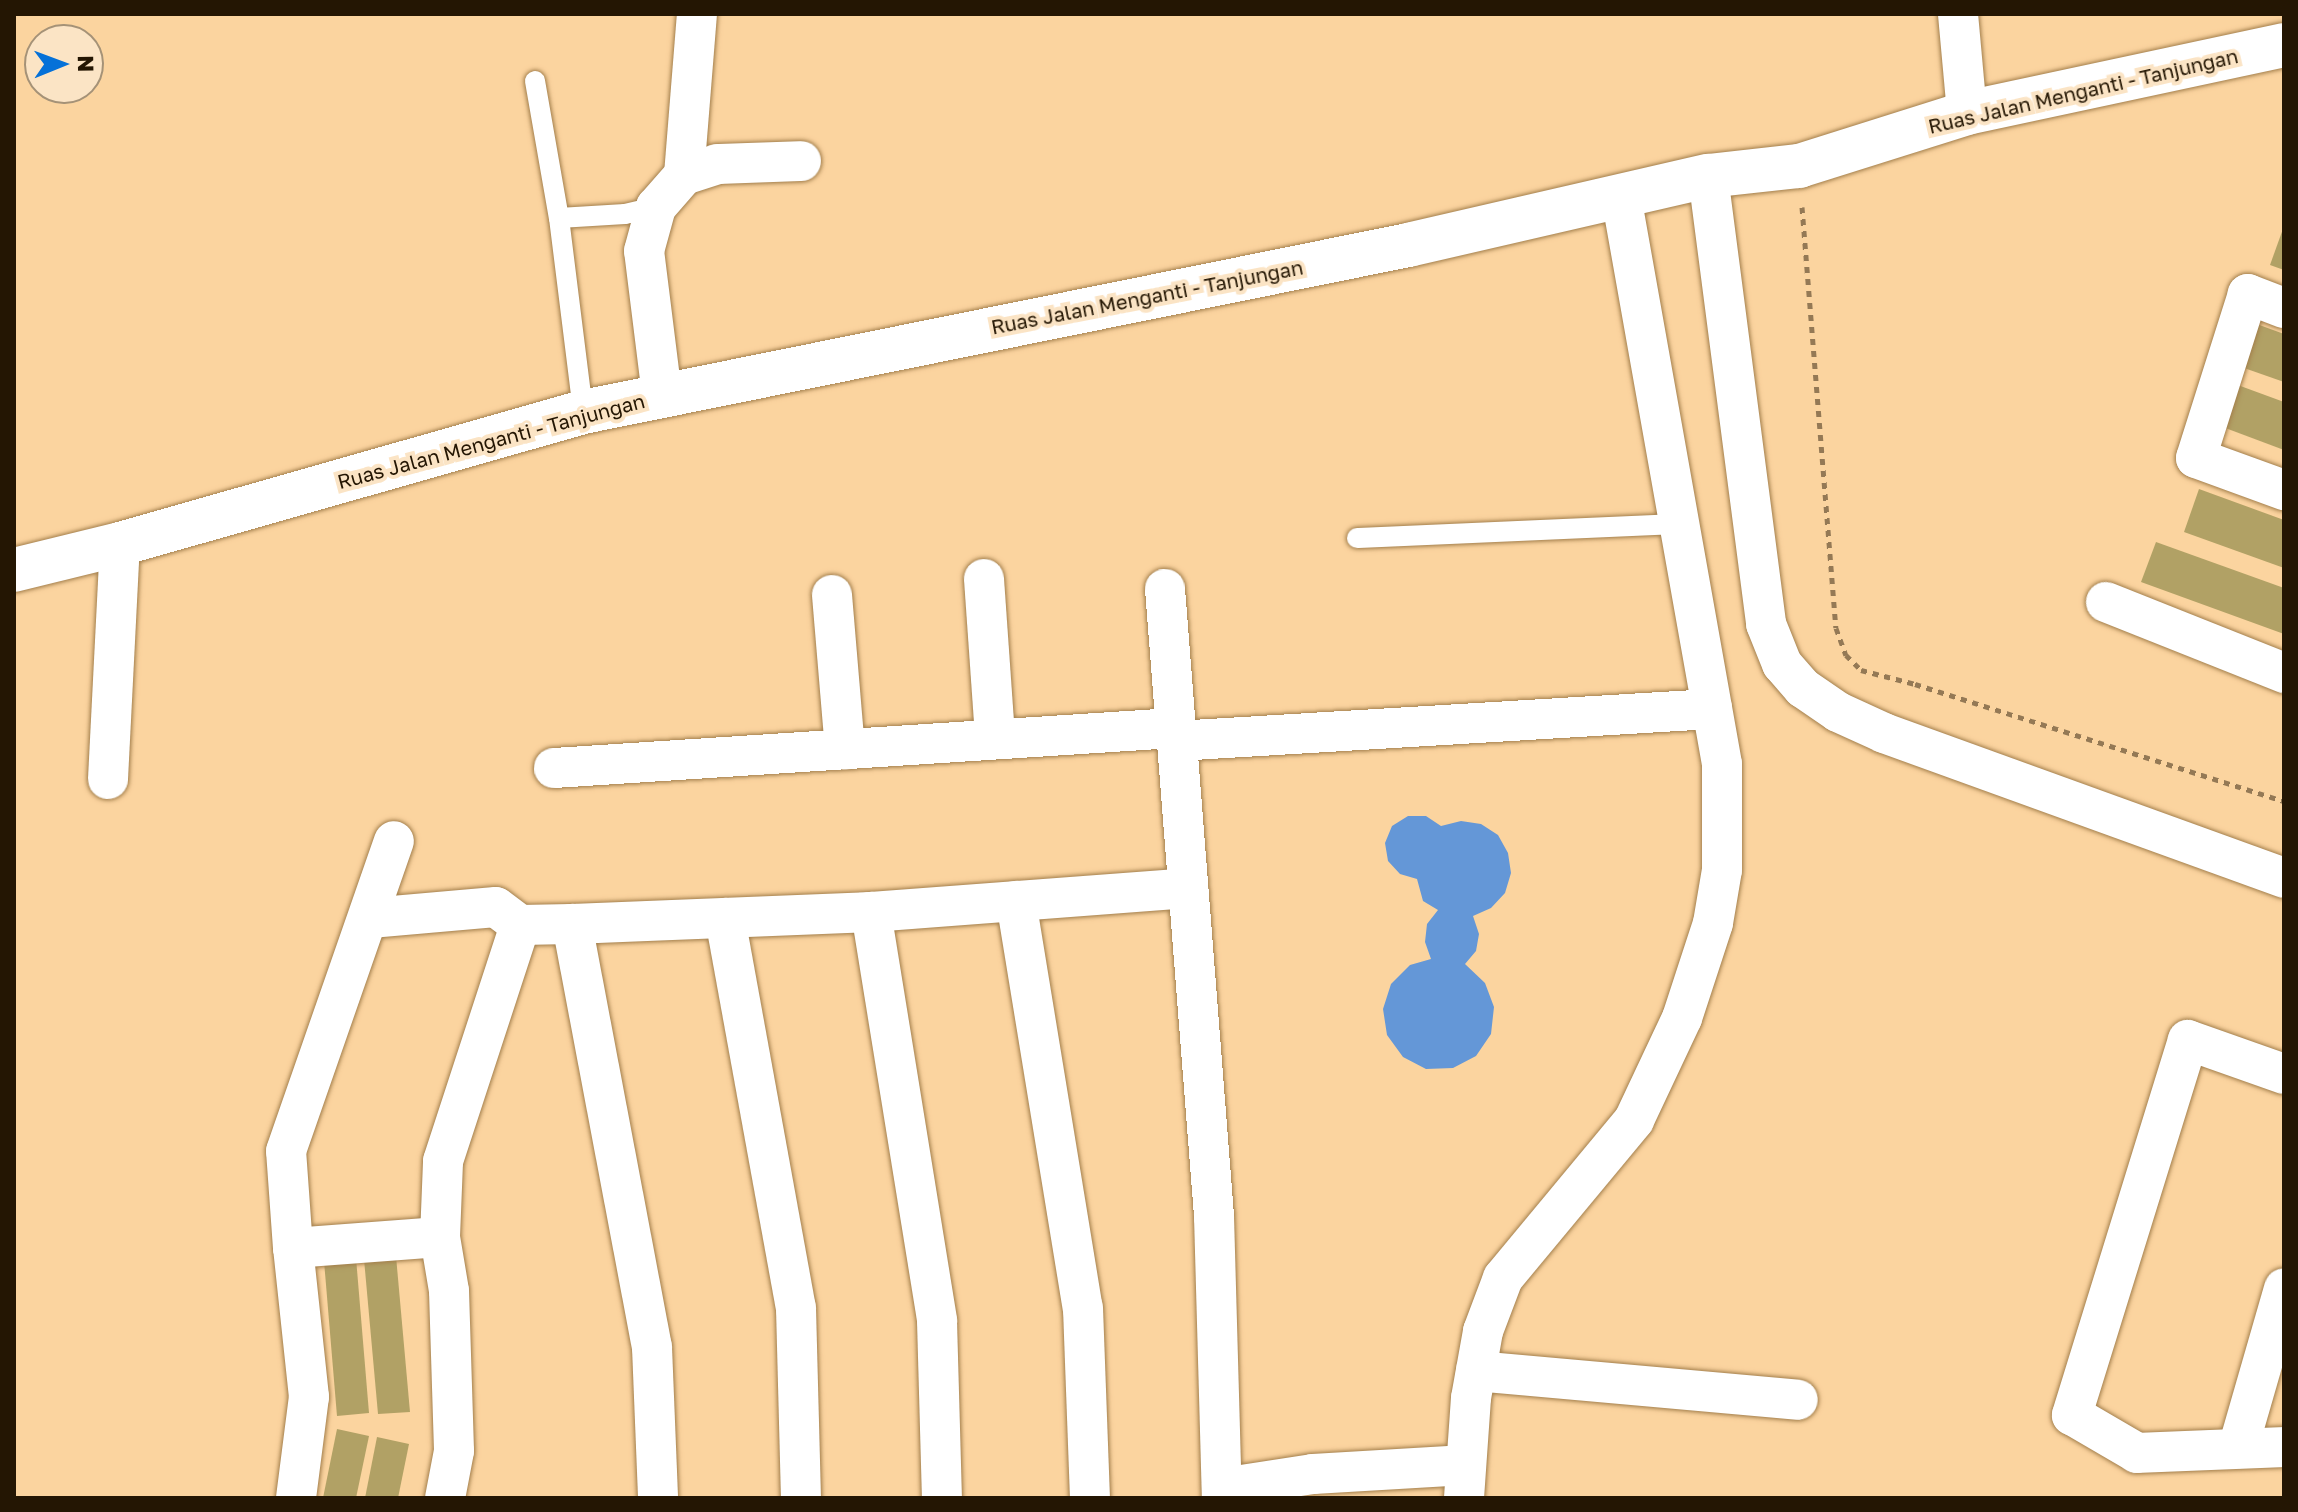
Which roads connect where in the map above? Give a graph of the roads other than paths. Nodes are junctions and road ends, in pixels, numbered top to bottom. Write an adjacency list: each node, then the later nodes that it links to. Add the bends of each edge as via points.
1 (697, 14): 7 (street)
2 (1958, 14): 5 (street)
3 (2284, 45): 5 (main road, Ruas Jalan Menganti - Tanjungan)
4 (535, 81): 11 (lane)
5 (1967, 113): 8 (main road, Ruas Jalan Menganti - Tanjungan, via 1799,166)
6 (801, 161): 7 (street, via 717,164)
7 (684, 175): 10 (street)
8 (1708, 176): 9 (main road, Ruas Jalan Menganti - Tanjungan); 32 (street, via 1766,624 1782,664 1803,688 1838,712 1884,733)
9 (1621, 196): 13 (main road, Ruas Jalan Menganti - Tanjungan, via 1408,245); 16 (street)
10 (640, 211): 11 (lane); 13 (street)
11 (559, 218): 14 (lane)
12 (2284, 308): 15 (street, via 2248,294 2196,458)
13 (662, 395): 14 (main road, Ruas Jalan Menganti - Tanjungan)
14 (583, 412): 18 (main road, Ruas Jalan Menganti - Tanjungan)
15 (2284, 490)
16 (1679, 524): 17 (lane); 25 (street)
17 (1357, 538)
18 (120, 544): 19 (main road, Ruas Jalan Menganti - Tanjungan); 30 (street)
19 (14, 570)
20 (984, 579): 27 (street)
21 (1165, 589): 26 (street)
22 (832, 595): 28 (street)
23 (2106, 602): 24 (street)
24 (2284, 673)
25 (1712, 709): 26 (street); 44 (street, via 1722,764 1722,870 1713,923 1682,1018 1634,1120 1503,1278 1483,1331)
26 (1176, 735): 27 (street); 33 (street)
27 (995, 738): 28 (street)
28 (845, 749): 29 (street)
29 (554, 768)
30 (108, 779)
31 (394, 841): 36 (street)
32 (2284, 878)
33 (1188, 888): 34 (street); 49 (street, via 1214,1216)
34 (1016, 901): 35 (street); 55 (street, via 1083,1308)
35 (871, 912): 37 (street); 54 (street, via 937,1321)
36 (370, 918): 39 (street, via 496,907); 42 (street, via 286,1151)
37 (725, 918): 38 (street); 53 (street, via 796,1308)
38 (572, 924): 39 (street); 52 (street, via 652,1347)
39 (520, 925): 41 (street, via 443,1161)
40 (2284, 1074): 47 (street, via 2188,1040 2072,1415 2137,1453)
41 (440, 1237): 42 (street); 51 (street, via 449,1291 454,1451)
42 (293, 1248): 50 (street, via 309,1397)
43 (2284, 1289): 47 (street)
44 (1476, 1371): 45 (street); 48 (street)
45 (1798, 1400)
46 (2284, 1447): 47 (street)
47 (2238, 1448)
48 (1465, 1483): 49 (street, via 1313,1474)
49 (1222, 1493)
50 (296, 1498)
51 (445, 1498)
52 (658, 1498)
53 (801, 1498)
54 (942, 1498)
55 (1090, 1498)

